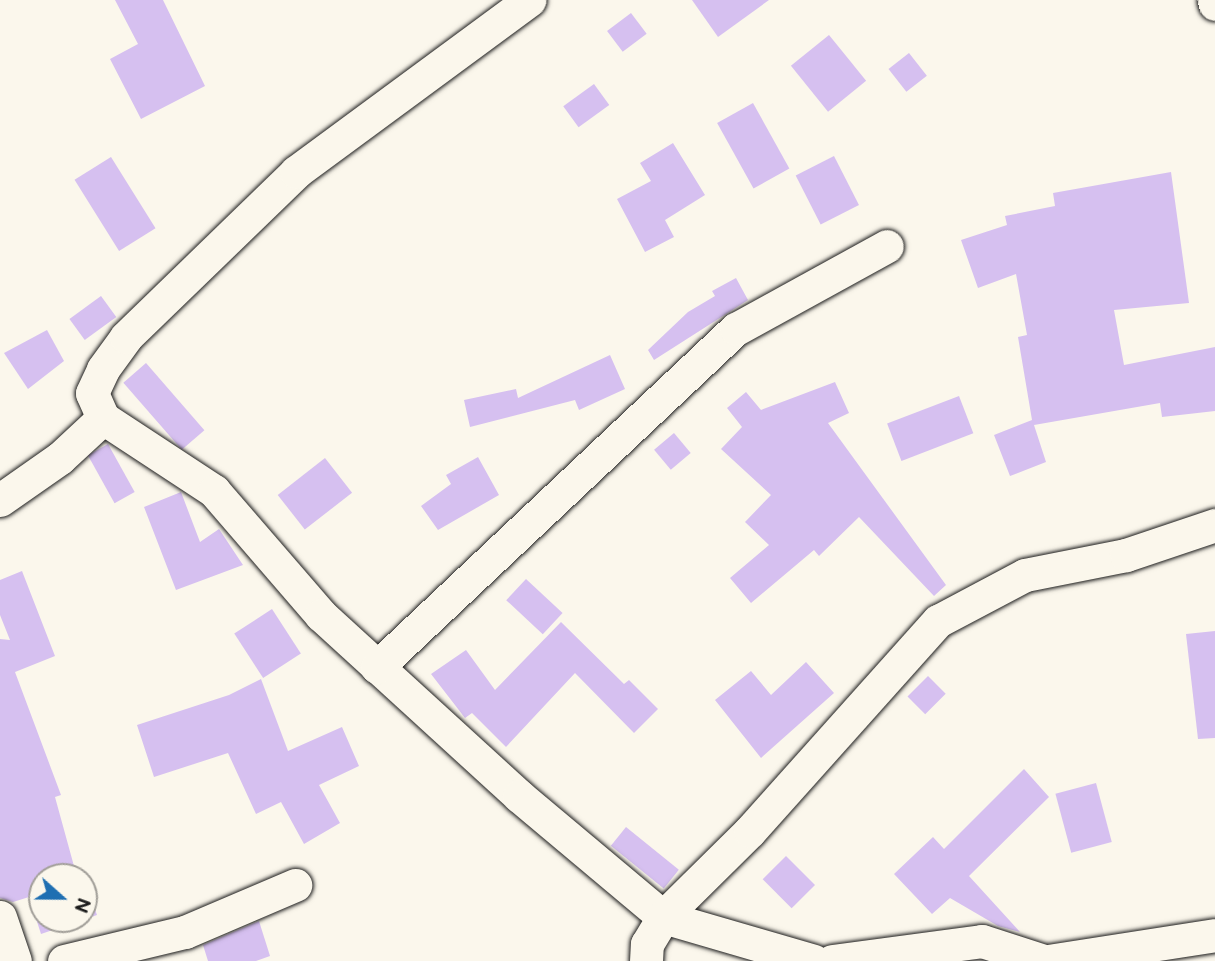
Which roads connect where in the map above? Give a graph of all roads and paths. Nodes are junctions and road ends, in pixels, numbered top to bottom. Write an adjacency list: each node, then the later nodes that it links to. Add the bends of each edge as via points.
1 (529, 0): 3 (street, via 296,172 189,275 126,337 103,369 92,393)
2 (887, 246): 6 (street, via 736,329)
3 (103, 418): 4 (street, via 60,458); 6 (street, via 214,491 321,615)
4 (0, 500)
5 (1215, 525): 9 (street, via 1126,555 1025,575 938,621 750,831)
6 (377, 667): 9 (street, via 519,796)
7 (295, 885): 12 (street, via 185,932)
8 (0, 917): 11 (street)
9 (663, 917): 13 (street, via 647,944); 14 (street)
10 (1215, 935): 16 (street)
11 (15, 961)
12 (64, 961)
13 (646, 961)
14 (814, 961)
15 (832, 961): 16 (street, via 982,941)
16 (1046, 961)

